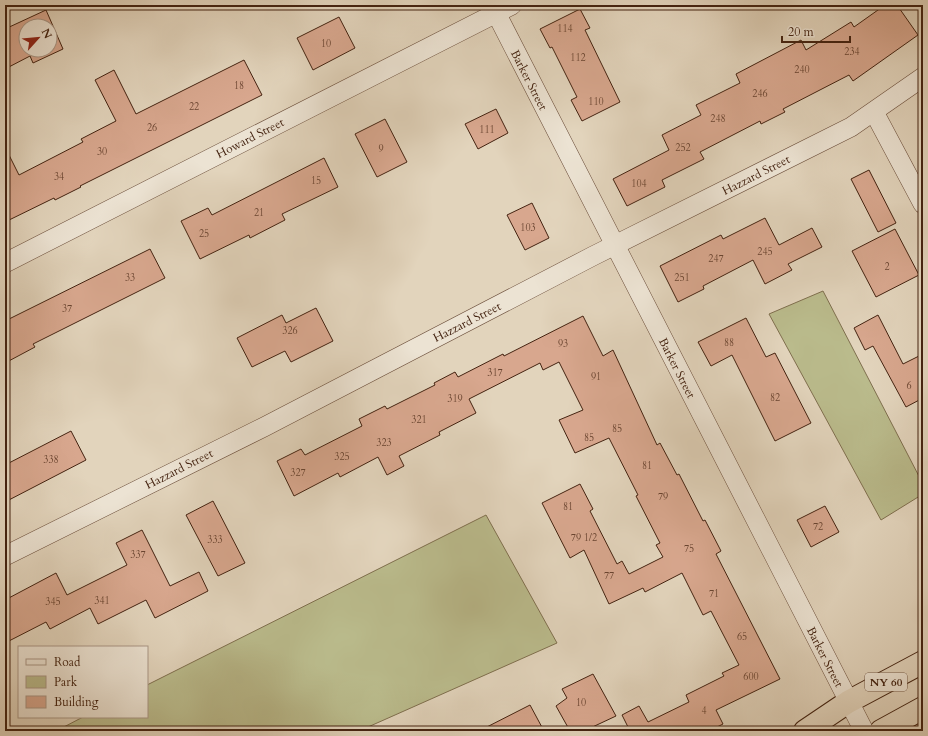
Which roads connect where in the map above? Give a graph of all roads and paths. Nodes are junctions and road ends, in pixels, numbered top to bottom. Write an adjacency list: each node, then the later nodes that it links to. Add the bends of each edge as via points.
1 (500, 8): 5 (street, Barker Street); 6 (street, Howard Street)
2 (923, 77): 3 (street, Hazzard Street)
3 (874, 112): 4 (street); 5 (street, Hazzard Street, via 851,127)
4 (923, 204)
5 (614, 246): 7 (street, Hazzard Street, via 264,427); 9 (street, Barker Street)
6 (5, 263)
7 (5, 556)
8 (923, 662): 9 (highway, NY 60)
9 (848, 702): 11 (highway, NY 60); 12 (street, Barker Street)
10 (923, 708): 13 (highway)
11 (805, 731)
12 (864, 731)
13 (881, 731)

